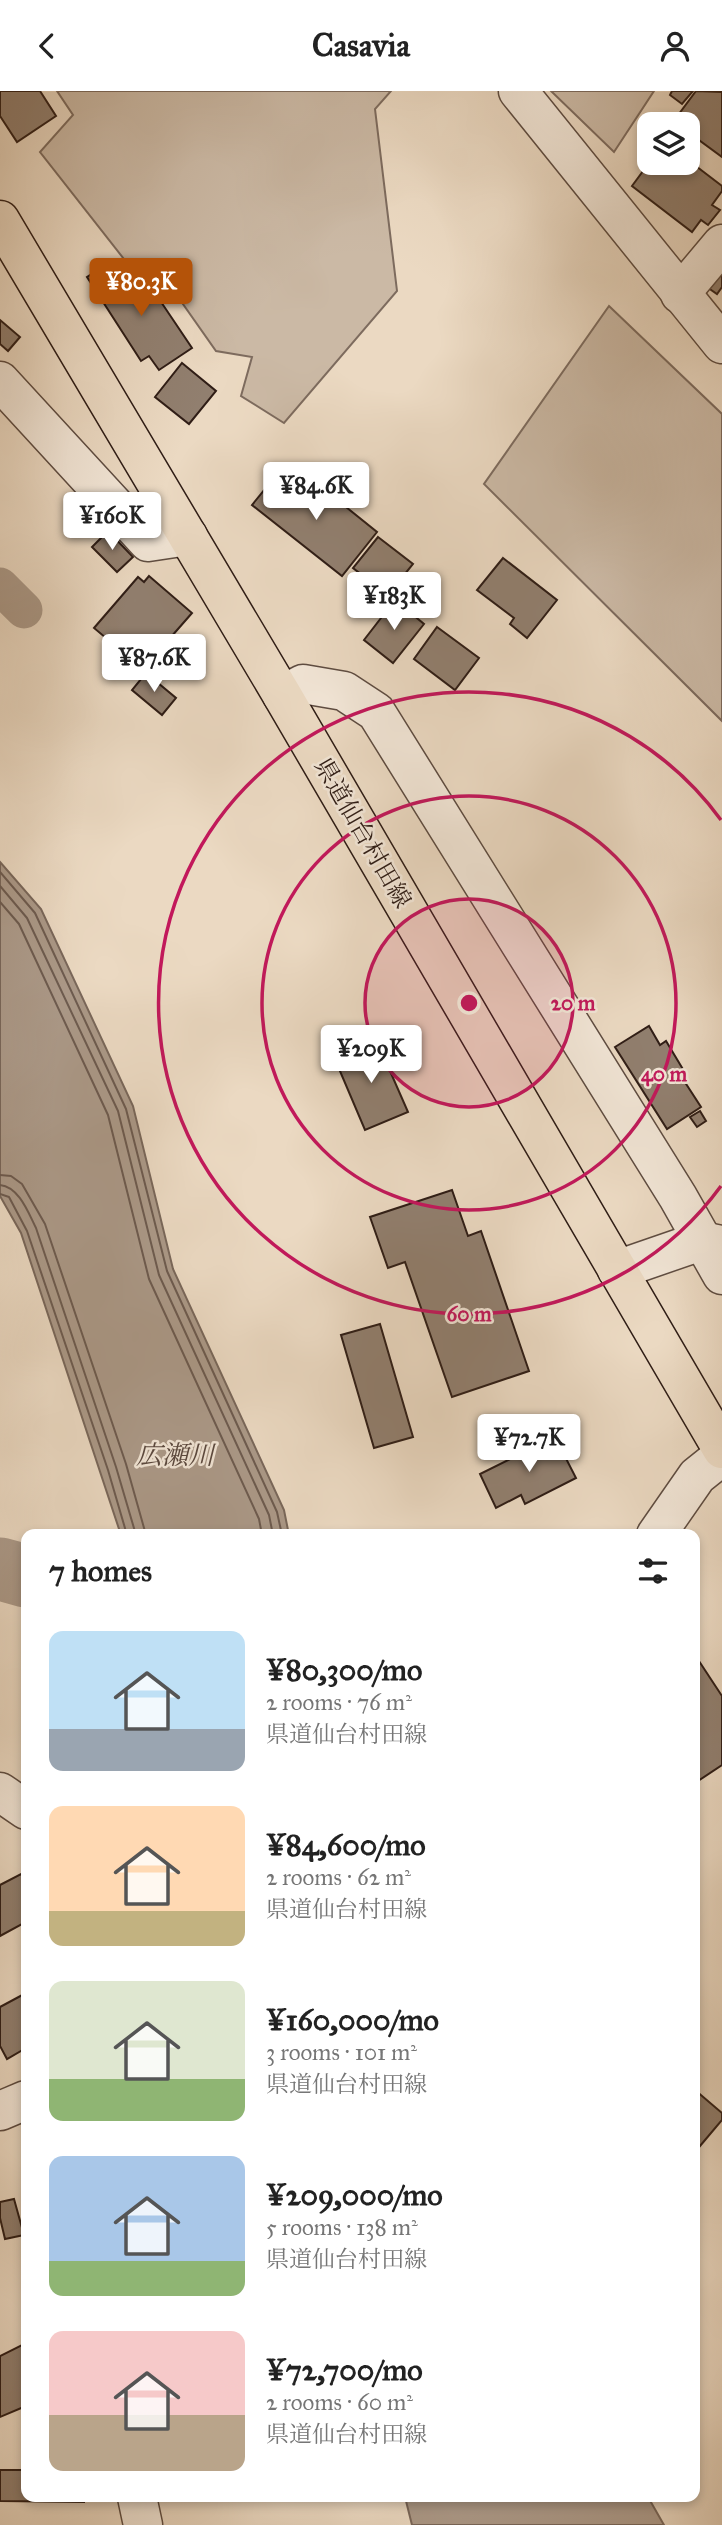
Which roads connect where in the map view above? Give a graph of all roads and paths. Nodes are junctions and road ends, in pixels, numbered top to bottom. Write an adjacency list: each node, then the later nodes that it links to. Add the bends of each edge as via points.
1 (517, 91): 4 (street)
2 (0, 220): 7 (main road, 県道仙台村田線)
3 (722, 244): 4 (street)
4 (680, 294): 5 (street)
5 (722, 344)
6 (0, 381): 7 (street, via 148,542)
7 (188, 536): 8 (main road, 県道仙台村田線)
8 (282, 695): 9 (street, via 303,684 344,691 376,712 678,1197); 10 (main road, 県道仙台村田線)
9 (712, 1243): 10 (street); 11 (street)
10 (617, 1270): 12 (main road, 県道仙台村田線)
11 (722, 1275)
12 (722, 1449)
13 (722, 1456): 14 (street, via 697,1476)
14 (660, 1529)
15 (0, 1792): 16 (street)
16 (21, 1807)
17 (138, 2502): 18 (street)
18 (143, 2525)

